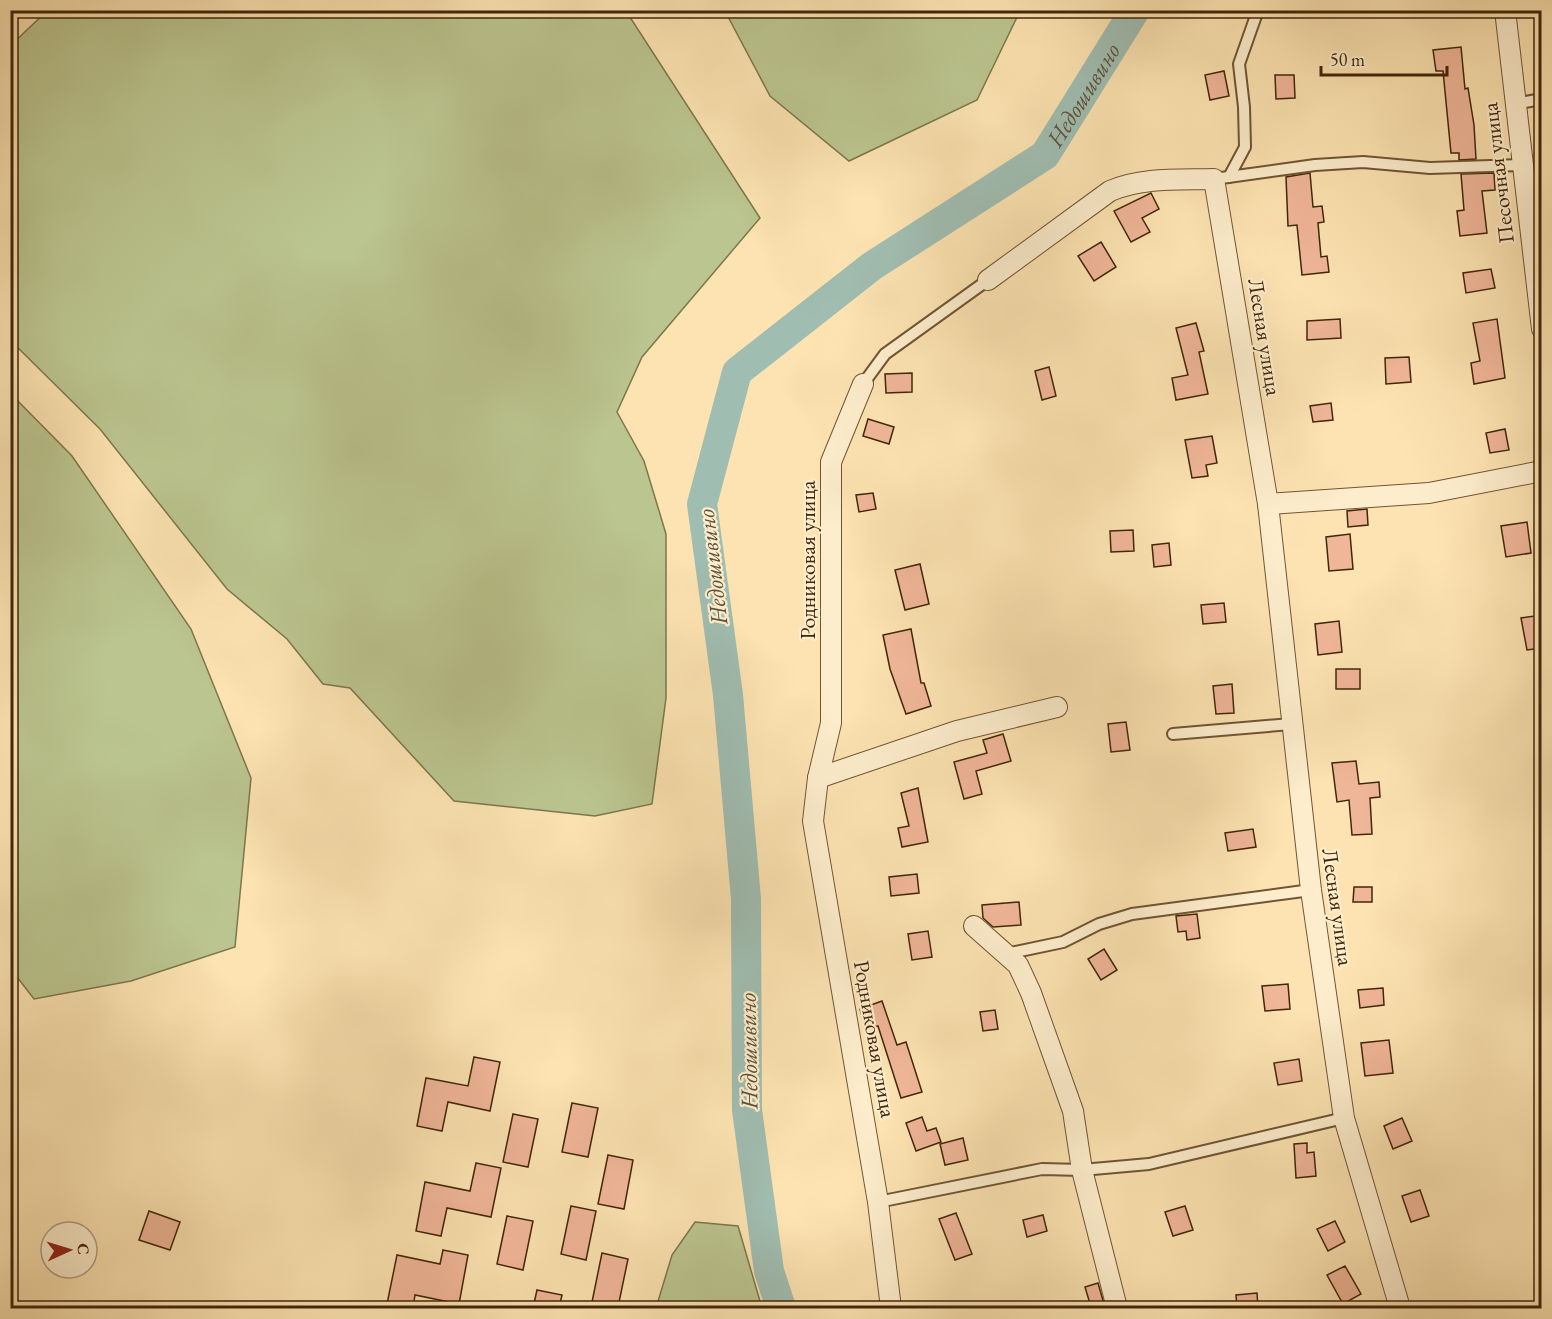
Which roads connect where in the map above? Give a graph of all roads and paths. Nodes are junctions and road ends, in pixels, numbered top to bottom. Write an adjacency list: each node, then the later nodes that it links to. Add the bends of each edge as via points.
1 (1258, 10): 6 (lane, via 1239,64 1245,147)
2 (1505, 10): 4 (street, Песочная улица)
3 (1542, 99): 4 (lane)
4 (1514, 104): 5 (street, Песочная улица)
5 (1521, 165): 6 (lane, via 1430,168 1363,162); 8 (street, Песочная улица)
6 (1222, 178): 7 (street, via 1147,182 1110,191); 11 (street, Лесная улица)
7 (988, 279): 9 (lane, via 885,354)
8 (1542, 330)
9 (862, 384): 15 (street, Родниковая улица, via 831,462 831,723)
10 (1542, 471): 11 (street, via 1429,493)
11 (1269, 504): 13 (street, Лесная улица)
12 (1056, 707): 15 (street, via 957,731)
13 (1291, 724): 14 (lane); 16 (street, Лесная улица)
14 (1173, 734)
15 (818, 778): 21 (street, Родниковая улица, via 813,821)
16 (1311, 890): 18 (lane, via 1132,914 1099,924 1063,942); 19 (street, Лесная улица)
17 (974, 926): 18 (street)
18 (1006, 954): 20 (street, via 1018,965 1031,993 1073,1112)
19 (1344, 1118): 20 (lane, via 1149,1164); 24 (street, Лесная улица)
20 (1082, 1170): 21 (lane, via 1042,1169); 23 (street)
21 (878, 1202): 22 (street, Родниковая улица)
22 (891, 1308)
23 (1117, 1308)
24 (1400, 1308)

